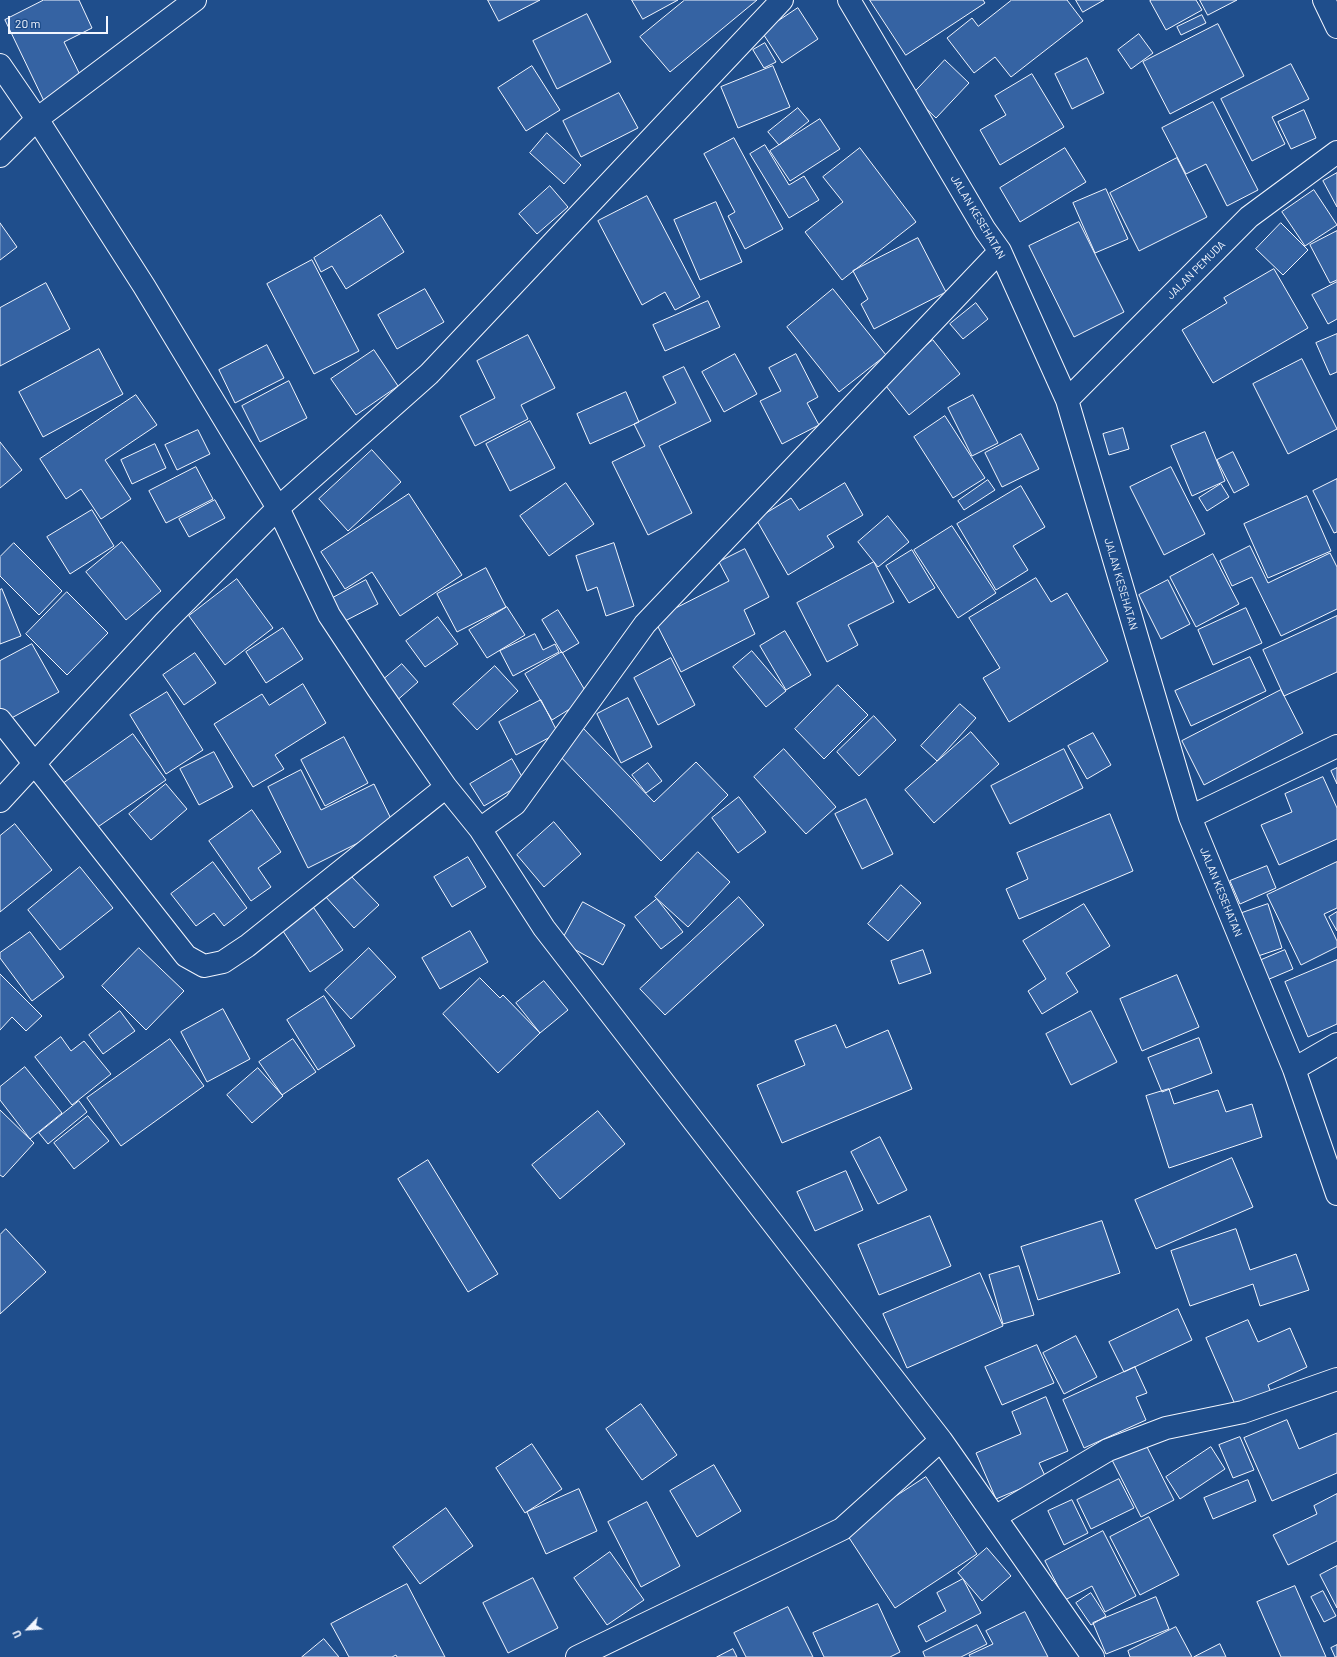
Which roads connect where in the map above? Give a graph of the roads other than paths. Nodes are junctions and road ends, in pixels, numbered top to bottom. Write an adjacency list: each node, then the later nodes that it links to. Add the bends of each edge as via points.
1 (195, 0): 7 (street)
2 (782, 0): 12 (street, via 429,374)
3 (849, 0): 10 (street, JALAN KESEHATAN, via 985,230)
4 (1324, 0): 5 (street)
5 (1337, 27)
6 (0, 65): 7 (street)
7 (37, 119): 9 (street); 12 (street, via 144,286)
8 (1337, 152): 11 (street, JALAN PEMUDA, via 1249,217)
9 (0, 156)
10 (1000, 251): 11 (street, JALAN KESEHATAN); 19 (street, via 645,624 515,804)
11 (1067, 400): 18 (street, JALAN KESEHATAN)
12 (278, 508): 15 (street, via 165,622); 16 (street, via 329,615)
13 (0, 720): 15 (street)
14 (1337, 746): 18 (street)
15 (34, 764): 16 (street, via 186,956 204,966 223,962 247,946); 17 (street)
16 (446, 787): 19 (street)
17 (0, 801)
18 (1190, 818): 21 (street, JALAN KESEHATAN)
19 (480, 829): 24 (street, via 544,928)
20 (1337, 1044): 21 (street)
21 (1294, 1069): 22 (street, JALAN KESEHATAN)
22 (1337, 1194)
23 (1337, 1379): 25 (street, via 1243,1412 1166,1428 1108,1450)
24 (941, 1440): 25 (street); 26 (street, via 842,1529)
25 (995, 1517): 27 (street)
26 (577, 1657)
27 (1093, 1657)

